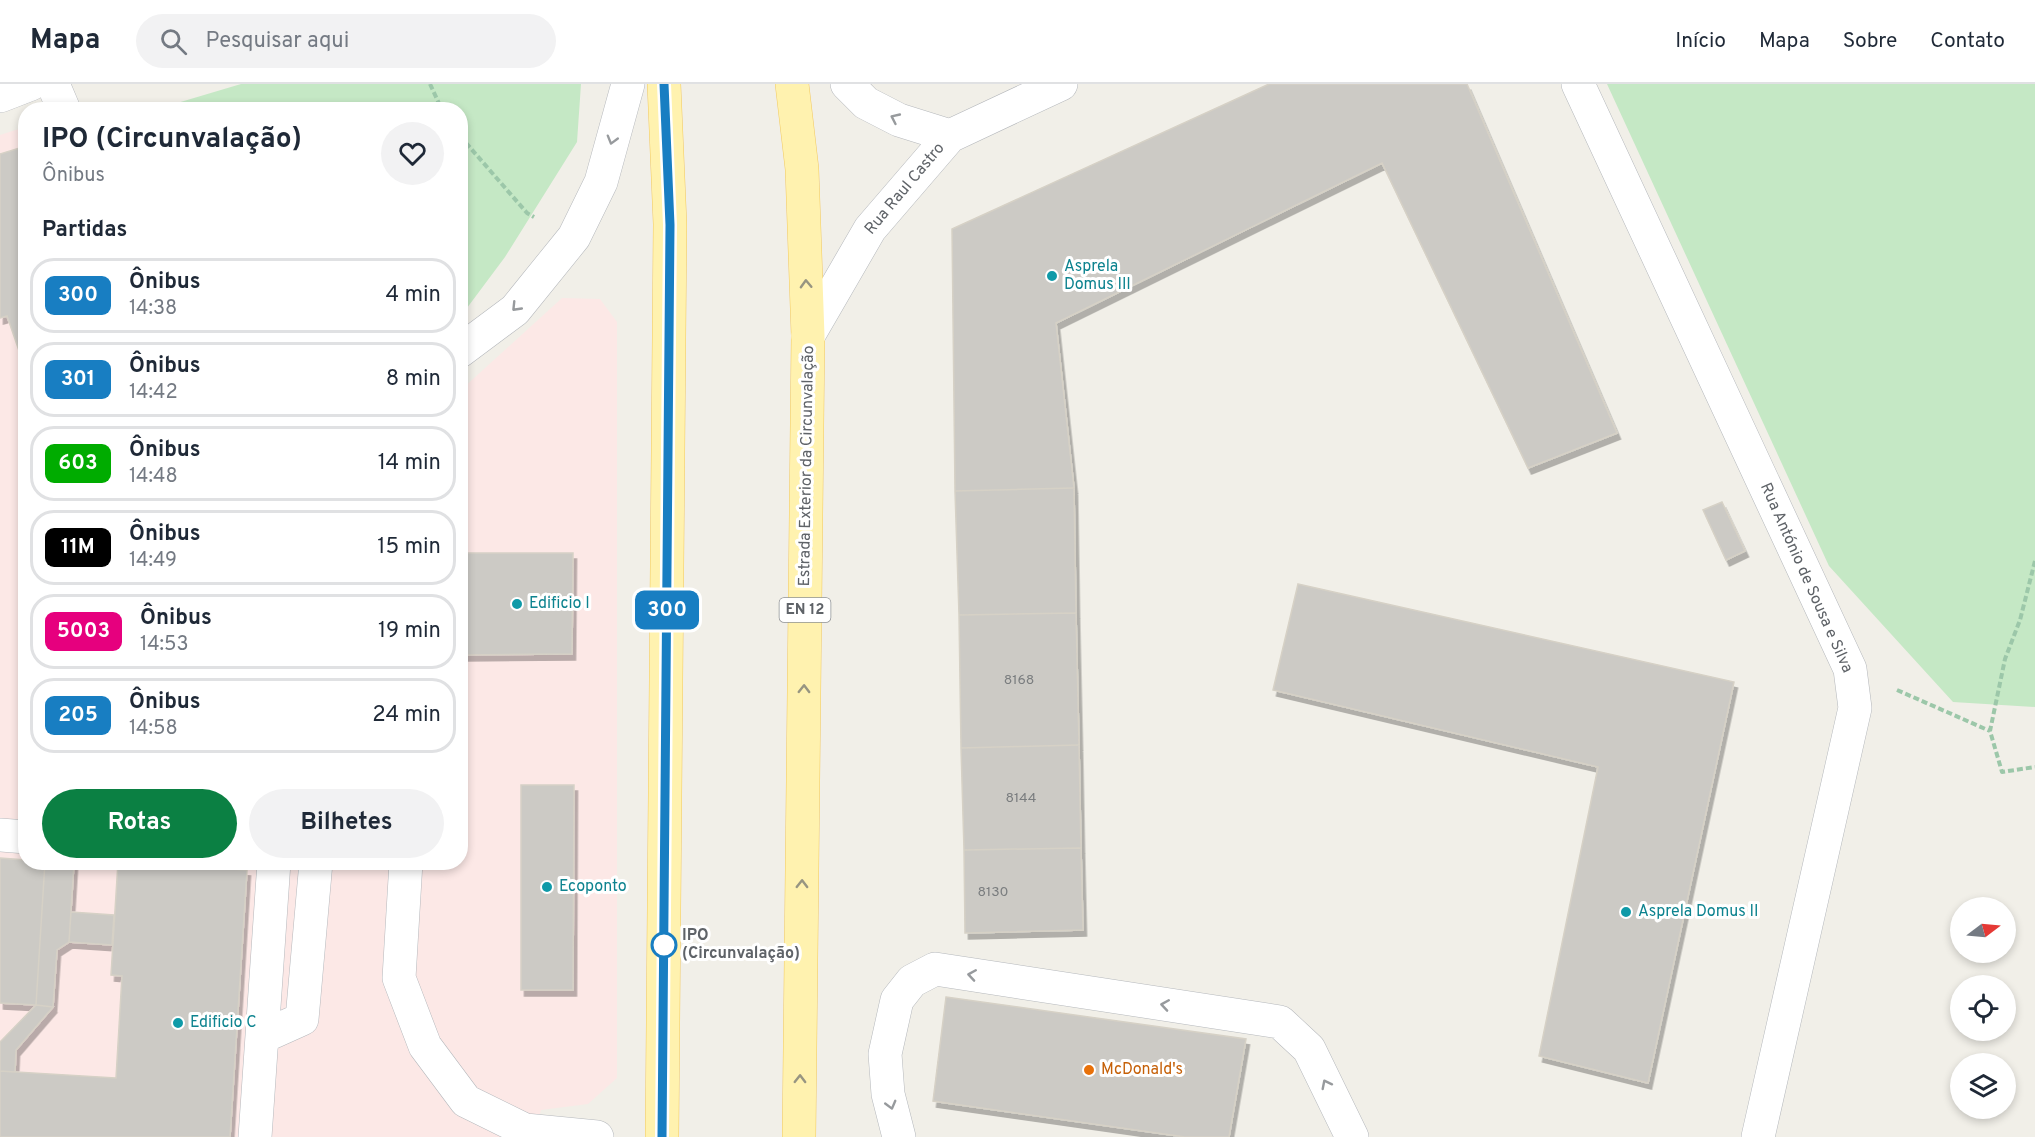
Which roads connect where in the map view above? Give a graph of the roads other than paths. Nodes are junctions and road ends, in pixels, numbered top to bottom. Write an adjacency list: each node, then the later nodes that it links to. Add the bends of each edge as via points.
1 (31, 84): 9 (street)
2 (53, 84): 10 (street)
3 (628, 84): 13 (street, one-way to 13, via 601,182 574,237 514,310)
4 (664, 84): 23 (main road, via 670,225)
5 (792, 84): 12 (main road, Estrada Exterior da Circunvalação / EN 12, one-way to 5, via 802,169)
6 (847, 84): 11 (street, Rua Raul Castro, one-way to 6, via 898,120 866,103)
7 (1061, 84): 11 (street, Rua Raul Castro)
8 (1578, 84): 27 (street, Rua António de Sousa e Silva, via 1850,669 1855,708)
9 (0, 96)
10 (61, 102)
11 (950, 136): 12 (street, Rua Raul Castro, via 870,229)
12 (808, 336): 24 (main road, Estrada Exterior da Circunvalação / EN 12, one-way to 12)
13 (468, 345)
14 (0, 835): 15 (street)
15 (18, 836)
16 (273, 870): 19 (street)
17 (315, 870): 19 (street, via 302,1019)
18 (406, 870): 20 (street, via 399,978 425,1046 466,1101)
19 (262, 1037): 21 (street)
20 (525, 1133): 22 (street)
21 (255, 1137)
22 (597, 1137)
23 (662, 1137)
24 (800, 1137)
25 (899, 1137): 26 (street, one-way to 25, via 1309,1049 1280,1022 935,969 912,981 897,1000 885,1054 888,1094)
26 (1352, 1137)
27 (1758, 1137)

